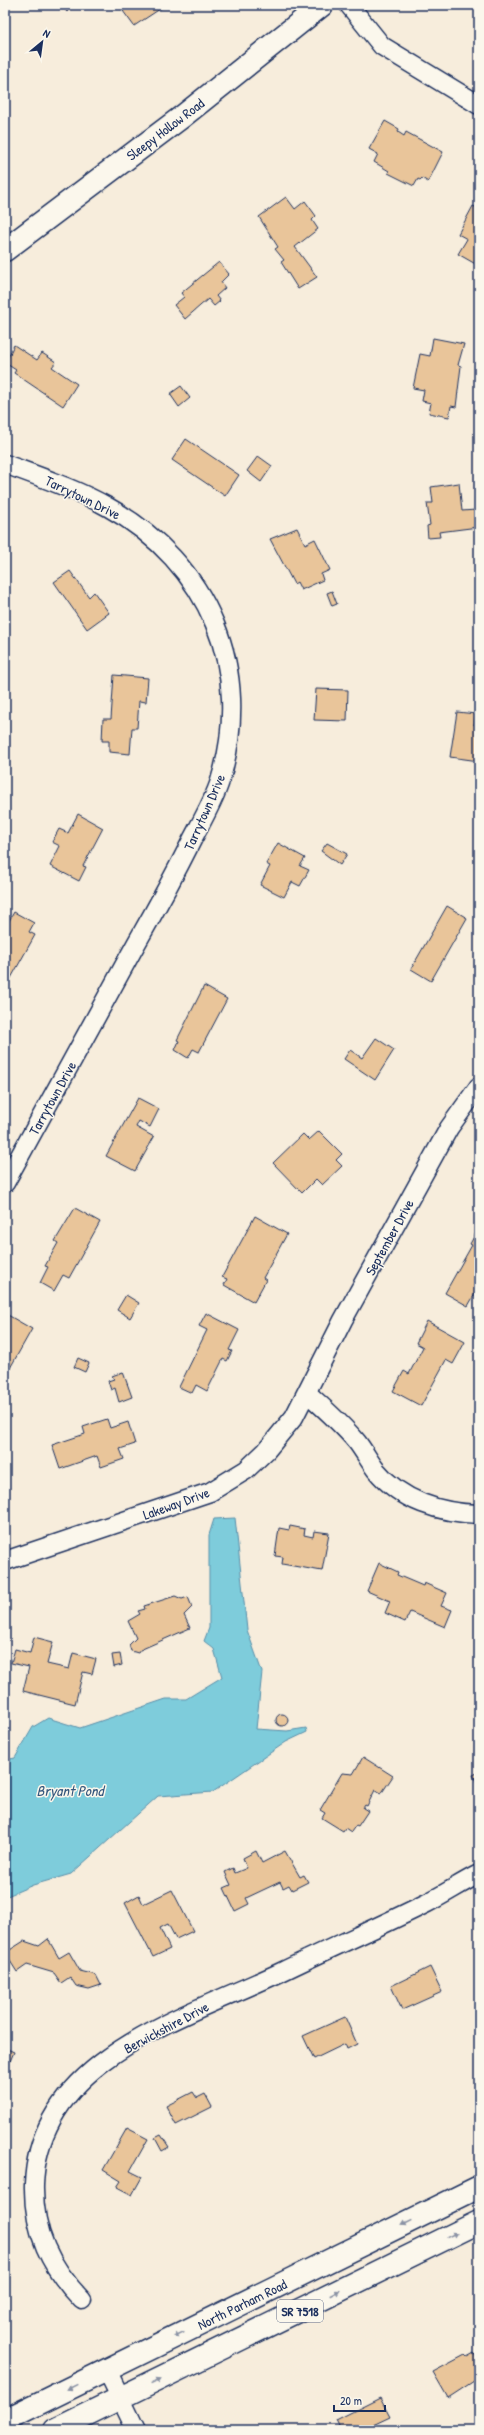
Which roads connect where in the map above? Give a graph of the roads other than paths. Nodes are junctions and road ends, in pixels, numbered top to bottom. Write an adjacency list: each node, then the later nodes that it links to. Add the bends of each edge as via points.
1 (322, 5): 4 (main road, Sleepy Hollow Road, via 183,116)
2 (349, 5): 3 (street, via 382,46)
3 (479, 105)
4 (5, 250)
5 (5, 464): 7 (street, Tarrytown Drive, via 63,486 108,507 134,523 165,548 207,603 220,634 229,689 230,725 226,757 219,782 204,816 168,887)
6 (479, 1086): 8 (street, September Drive, via 470,1095 445,1135 343,1320)
7 (5, 1183)
8 (307, 1393): 9 (street, via 339,1421 358,1443 377,1472 390,1484 413,1500 431,1507 449,1512); 10 (street, Lakeway Drive, via 294,1417 266,1452 246,1470 210,1492)
9 (479, 1514)
10 (5, 1561)
11 (479, 1874): 14 (street, Berwickshire Drive, via 356,1938 225,1995 147,2034 91,2071 75,2086 48,2123 38,2151 34,2202 42,2240 63,2280)
12 (479, 2187): 15 (main road, North Parham Road / SR 7518, one-way to 15)
13 (479, 2222): 16 (main road, SR 7518, one-way to 13)
14 (82, 2300)
15 (107, 2370): 16 (street); 17 (main road, North Parham Road / SR 7518, one-way to 17)
16 (120, 2398): 18 (main road, SR 7518); 19 (street)
17 (5, 2420)
18 (55, 2430)
19 (136, 2430)

